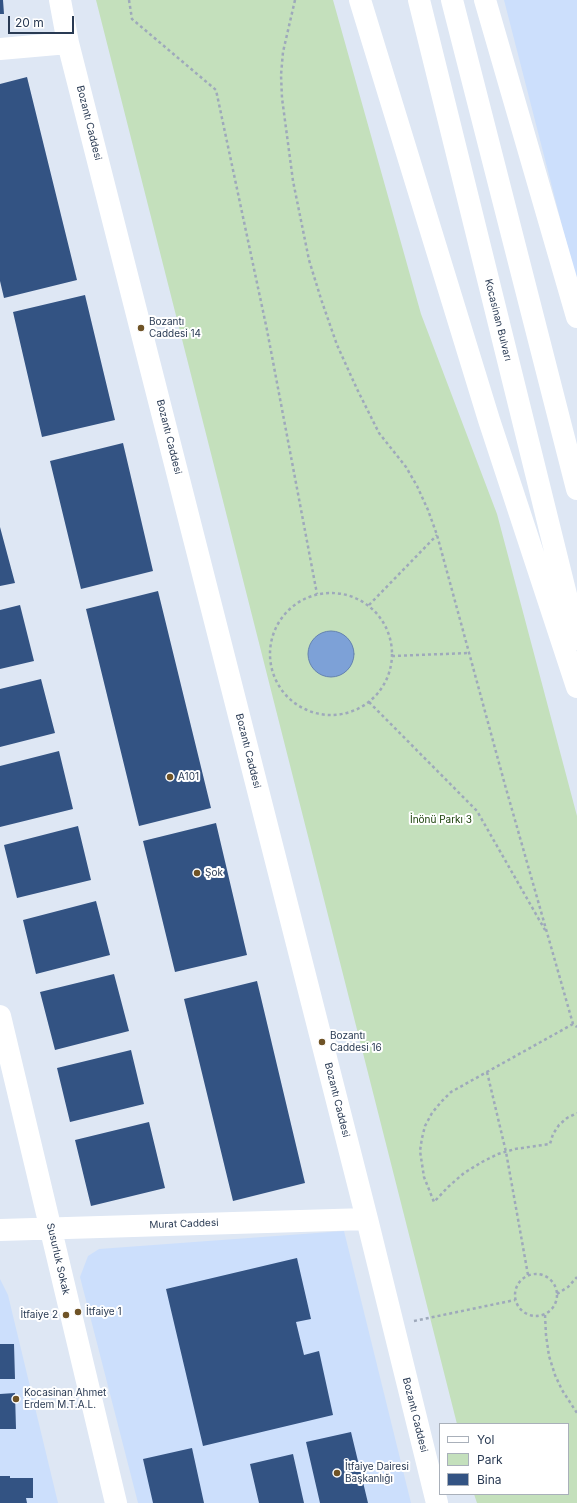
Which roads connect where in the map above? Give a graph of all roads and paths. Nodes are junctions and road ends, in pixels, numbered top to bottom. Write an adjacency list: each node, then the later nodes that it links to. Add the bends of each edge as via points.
1 (60, 0): 8 (main road, Bozantı Caddesi)
2 (128, 0): 13 (path, via 132,19 216,90 267,330)
3 (295, 0): 12 (path, via 283,52 282,98 292,181 309,260 337,345 357,389 379,433 402,461 417,486)
4 (360, 0): 18 (main road, via 489,420)
5 (420, 0): 15 (main road, Kocasinan Bulvarı)
6 (452, 0): 11 (main road)
7 (485, 0): 10 (main road)
8 (68, 43): 9 (main road); 27 (main road, Bozantı Caddesi)
9 (0, 49)
10 (577, 317)
11 (577, 488)
12 (437, 535): 14 (path); 16 (path)
13 (318, 594): 14 (path, via 337,592); 19 (path, via 294,604 277,624 270,647 275,679 293,702 312,712 336,715)
14 (369, 605): 17 (path, via 386,628)
15 (577, 639)
16 (469, 653): 17 (path); 20 (path)
17 (392, 656): 19 (path, via 384,684)
18 (577, 687)
19 (369, 702): 20 (path, via 477,811)
20 (548, 934): 22 (path)
21 (0, 1016): 28 (main road, Susurluk Sokak)
22 (573, 1024): 23 (path); 24 (path)
23 (577, 1027)
24 (487, 1072): 26 (path); 26 (path, via 451,1092 432,1113 426,1126 421,1145 421,1164 434,1202 464,1173)
25 (577, 1113): 26 (path, via 559,1125 550,1144 533,1145)
26 (506, 1152): 30 (path)
27 (367, 1219): 28 (main road, Murat Caddesi); 35 (main road, Bozantı Caddesi)
28 (51, 1228): 29 (main road, Murat Caddesi); 37 (main road, Susurluk Sokak)
29 (0, 1230)
30 (528, 1275): 32 (path, via 535,1273 550,1279 556,1286); 33 (path, via 520,1280)
31 (577, 1278): 32 (path)
32 (557, 1294): 34 (path, via 552,1310)
33 (515, 1300): 34 (path, via 521,1311 528,1316); 35 (path)
34 (545, 1315): 36 (path, via 548,1349 555,1375)
35 (394, 1326): 38 (main road, Bozantı Caddesi)
36 (577, 1413)
37 (116, 1503)
38 (437, 1503)

